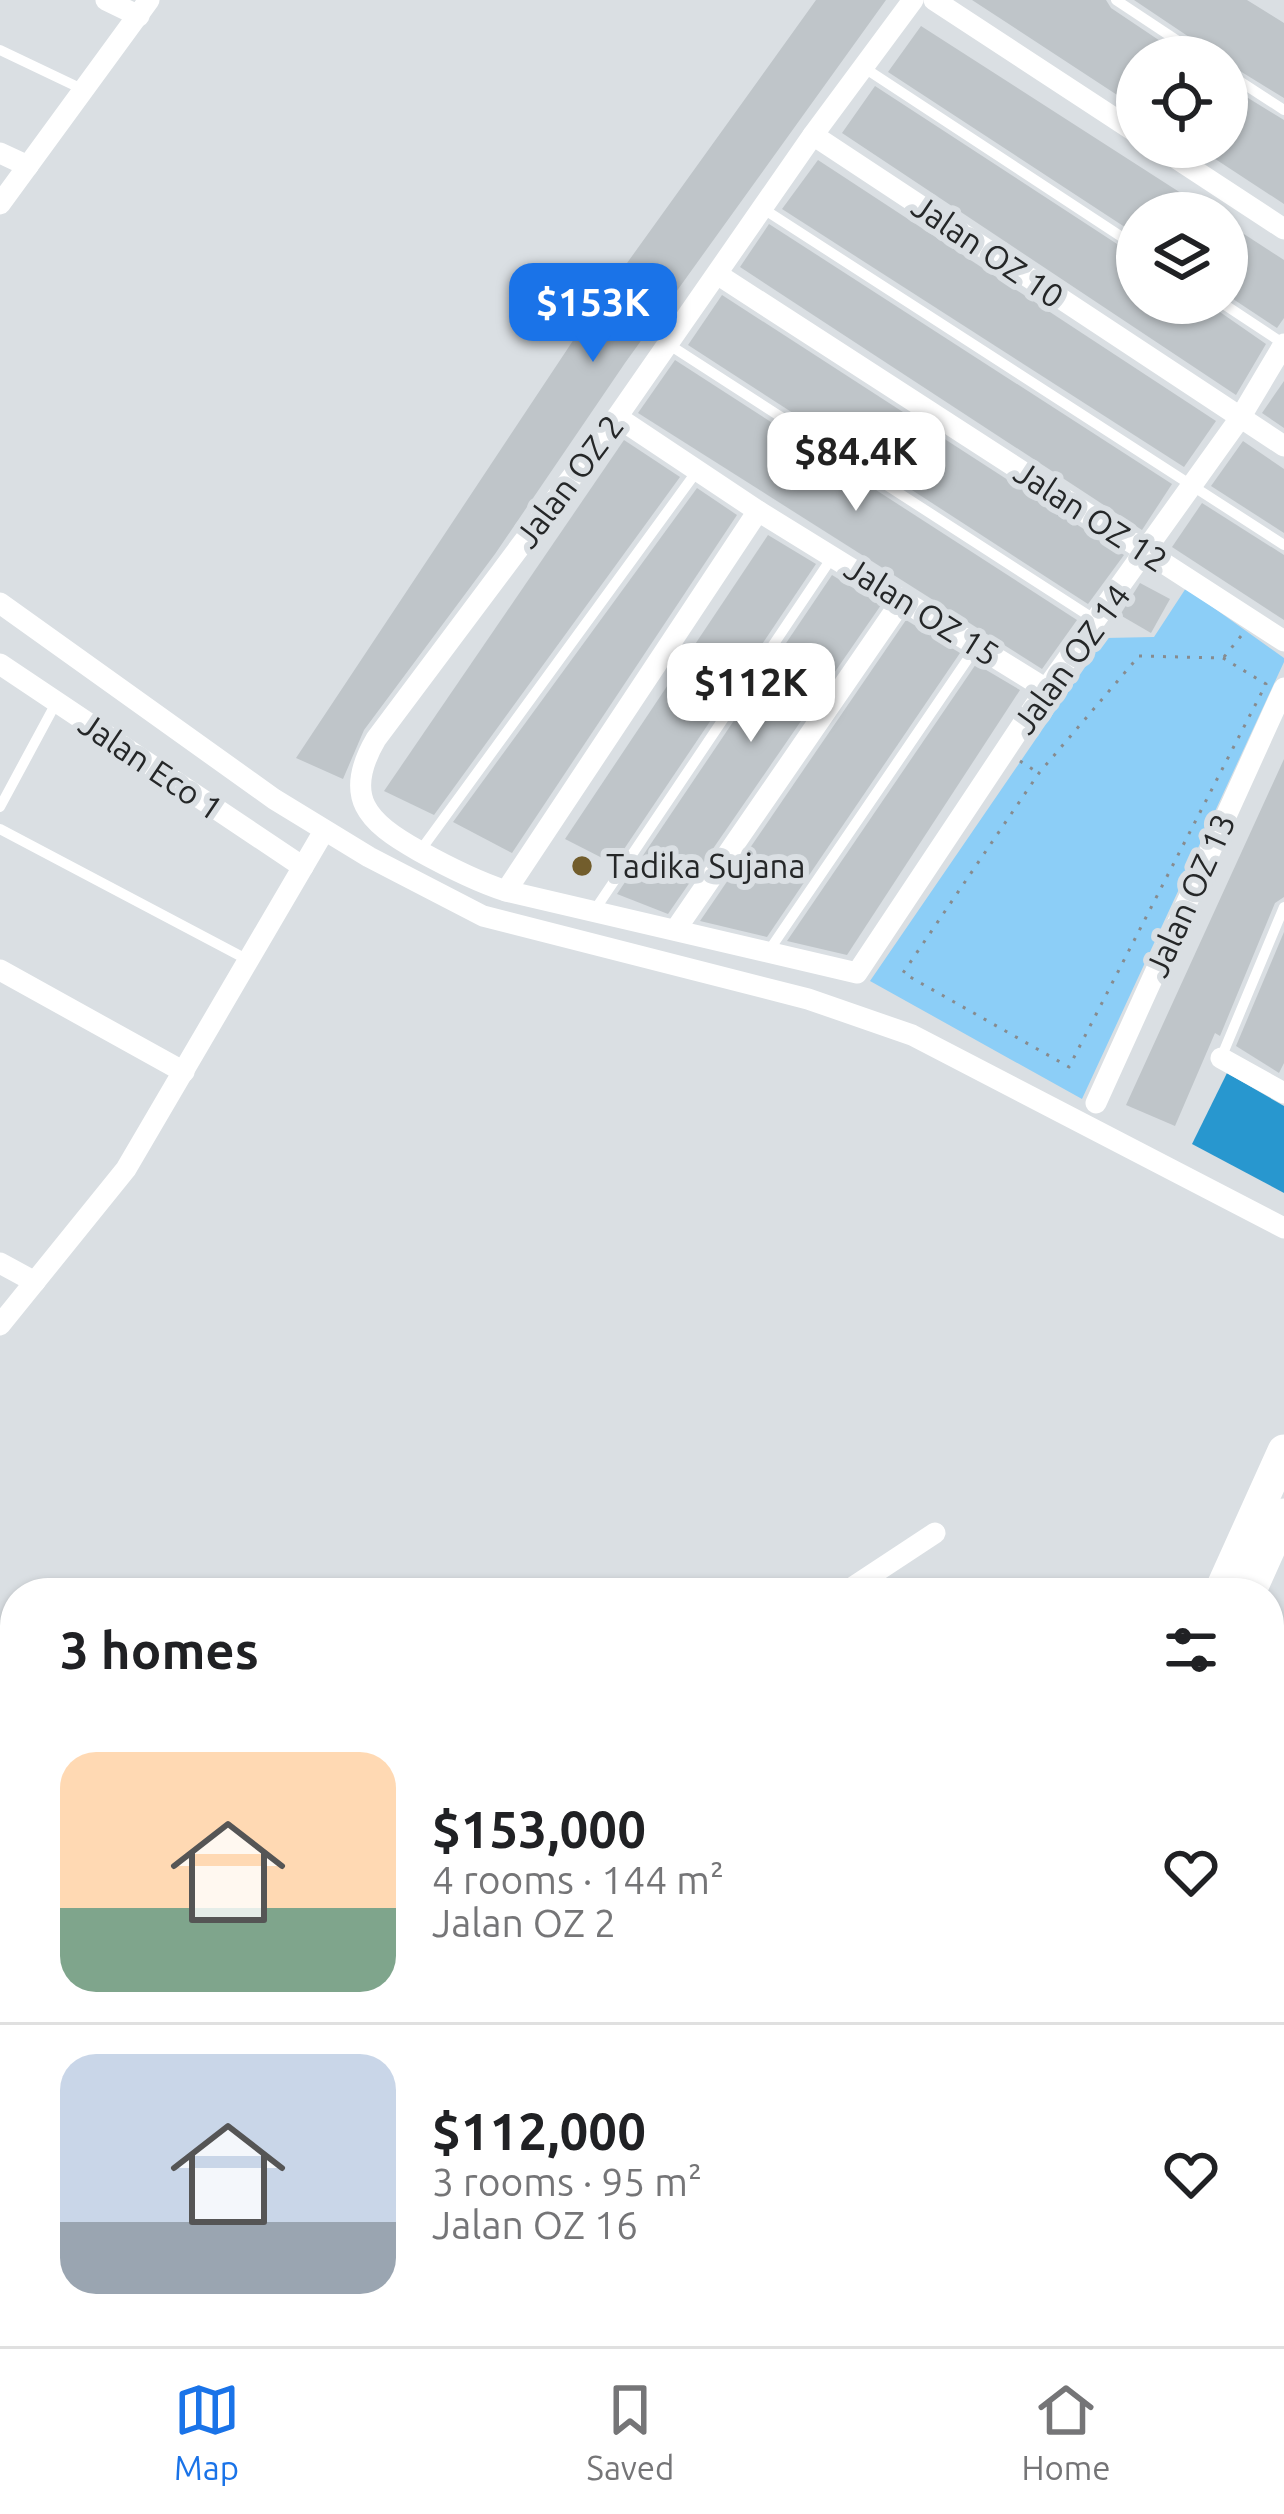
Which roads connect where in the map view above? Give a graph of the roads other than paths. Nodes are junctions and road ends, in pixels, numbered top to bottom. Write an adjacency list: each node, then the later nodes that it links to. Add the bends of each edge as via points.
1 (106, 0): 5 (street)
2 (913, 0): 8 (street, Jalan OZ 2)
3 (934, 0): 12 (street)
4 (1115, 0): 6 (lane)
5 (144, 8): 10 (street)
6 (1170, 36)
7 (0, 50): 10 (lane)
8 (863, 67): 13 (street, Jalan OZ 2); 20 (lane)
9 (1248, 87): 11 (lane)
10 (84, 90): 15 (street)
11 (1284, 110)
12 (1116, 119)
13 (813, 135): 18 (street, Jalan OZ 2); 26 (street, Jalan OZ 10)
14 (0, 153): 15 (street)
15 (28, 166): 17 (street)
16 (1191, 168): 19 (street)
17 (0, 205)
18 (762, 208): 21 (street, Jalan OZ 2); 29 (lane)
19 (1284, 229)
20 (1116, 233)
21 (717, 274): 23 (street, Jalan OZ 2); 32 (street, Jalan OZ 12)
22 (1248, 320): 24 (lane)
23 (668, 344): 25 (street, Jalan OZ 2); 36 (lane)
24 (1284, 344): 26 (street, Jalan OZ 14)
25 (616, 417): 28 (street, Jalan OZ 15); 46 (street, Jalan OZ 2, via 360,771 372,822)
26 (1240, 418): 27 (street, Jalan OZ 10); 29 (street, Jalan OZ 14)
27 (1284, 446)
28 (697, 470): 30 (street, Jalan OZ 15); 46 (lane)
29 (1195, 484): 31 (lane); 32 (street, Jalan OZ 14)
30 (758, 511): 33 (street, Jalan OZ 15); 48 (street)
31 (1284, 545)
32 (1148, 552): 36 (street, Jalan OZ 14); 37 (street, Jalan OZ 12)
33 (833, 556): 34 (street, Jalan OZ 15); 50 (lane)
34 (903, 598): 38 (street, Jalan OZ 15); 51 (street)
35 (0, 603): 45 (street)
36 (1096, 621): 40 (street, Jalan OZ 14)
37 (1284, 641)
38 (977, 645): 40 (street, Jalan OZ 15); 52 (lane)
39 (0, 664): 42 (street, Jalan Eco 1)
40 (1046, 688): 52 (street, Jalan OZ 14, via 857,973)
41 (1284, 688): 58 (street, Jalan OZ 13)
42 (56, 703): 43 (lane); 47 (street, Jalan Eco 1)
43 (0, 807)
44 (0, 830): 53 (lane)
45 (324, 831): 47 (street); 59 (street, via 483,916 808,999 912,1035)
46 (420, 851): 48 (street)
47 (303, 867): 53 (street)
48 (506, 891): 50 (street)
49 (1284, 907): 55 (lane)
50 (594, 910): 51 (street)
51 (676, 929): 52 (street)
52 (768, 952)
53 (250, 962): 56 (street)
54 (0, 970): 56 (street)
55 (1221, 1058): 57 (street)
56 (184, 1072): 61 (street, via 126,1169)
57 (1284, 1093)
58 (1096, 1103)
59 (1284, 1228)
60 (0, 1263): 61 (street)
61 (35, 1282): 62 (street)
62 (0, 1325)
63 (1284, 1451): 67 (main road)
64 (1284, 1515): 68 (main road)
65 (935, 1533): 66 (street)
66 (867, 1578)
67 (1227, 1578)
68 (1256, 1578)

